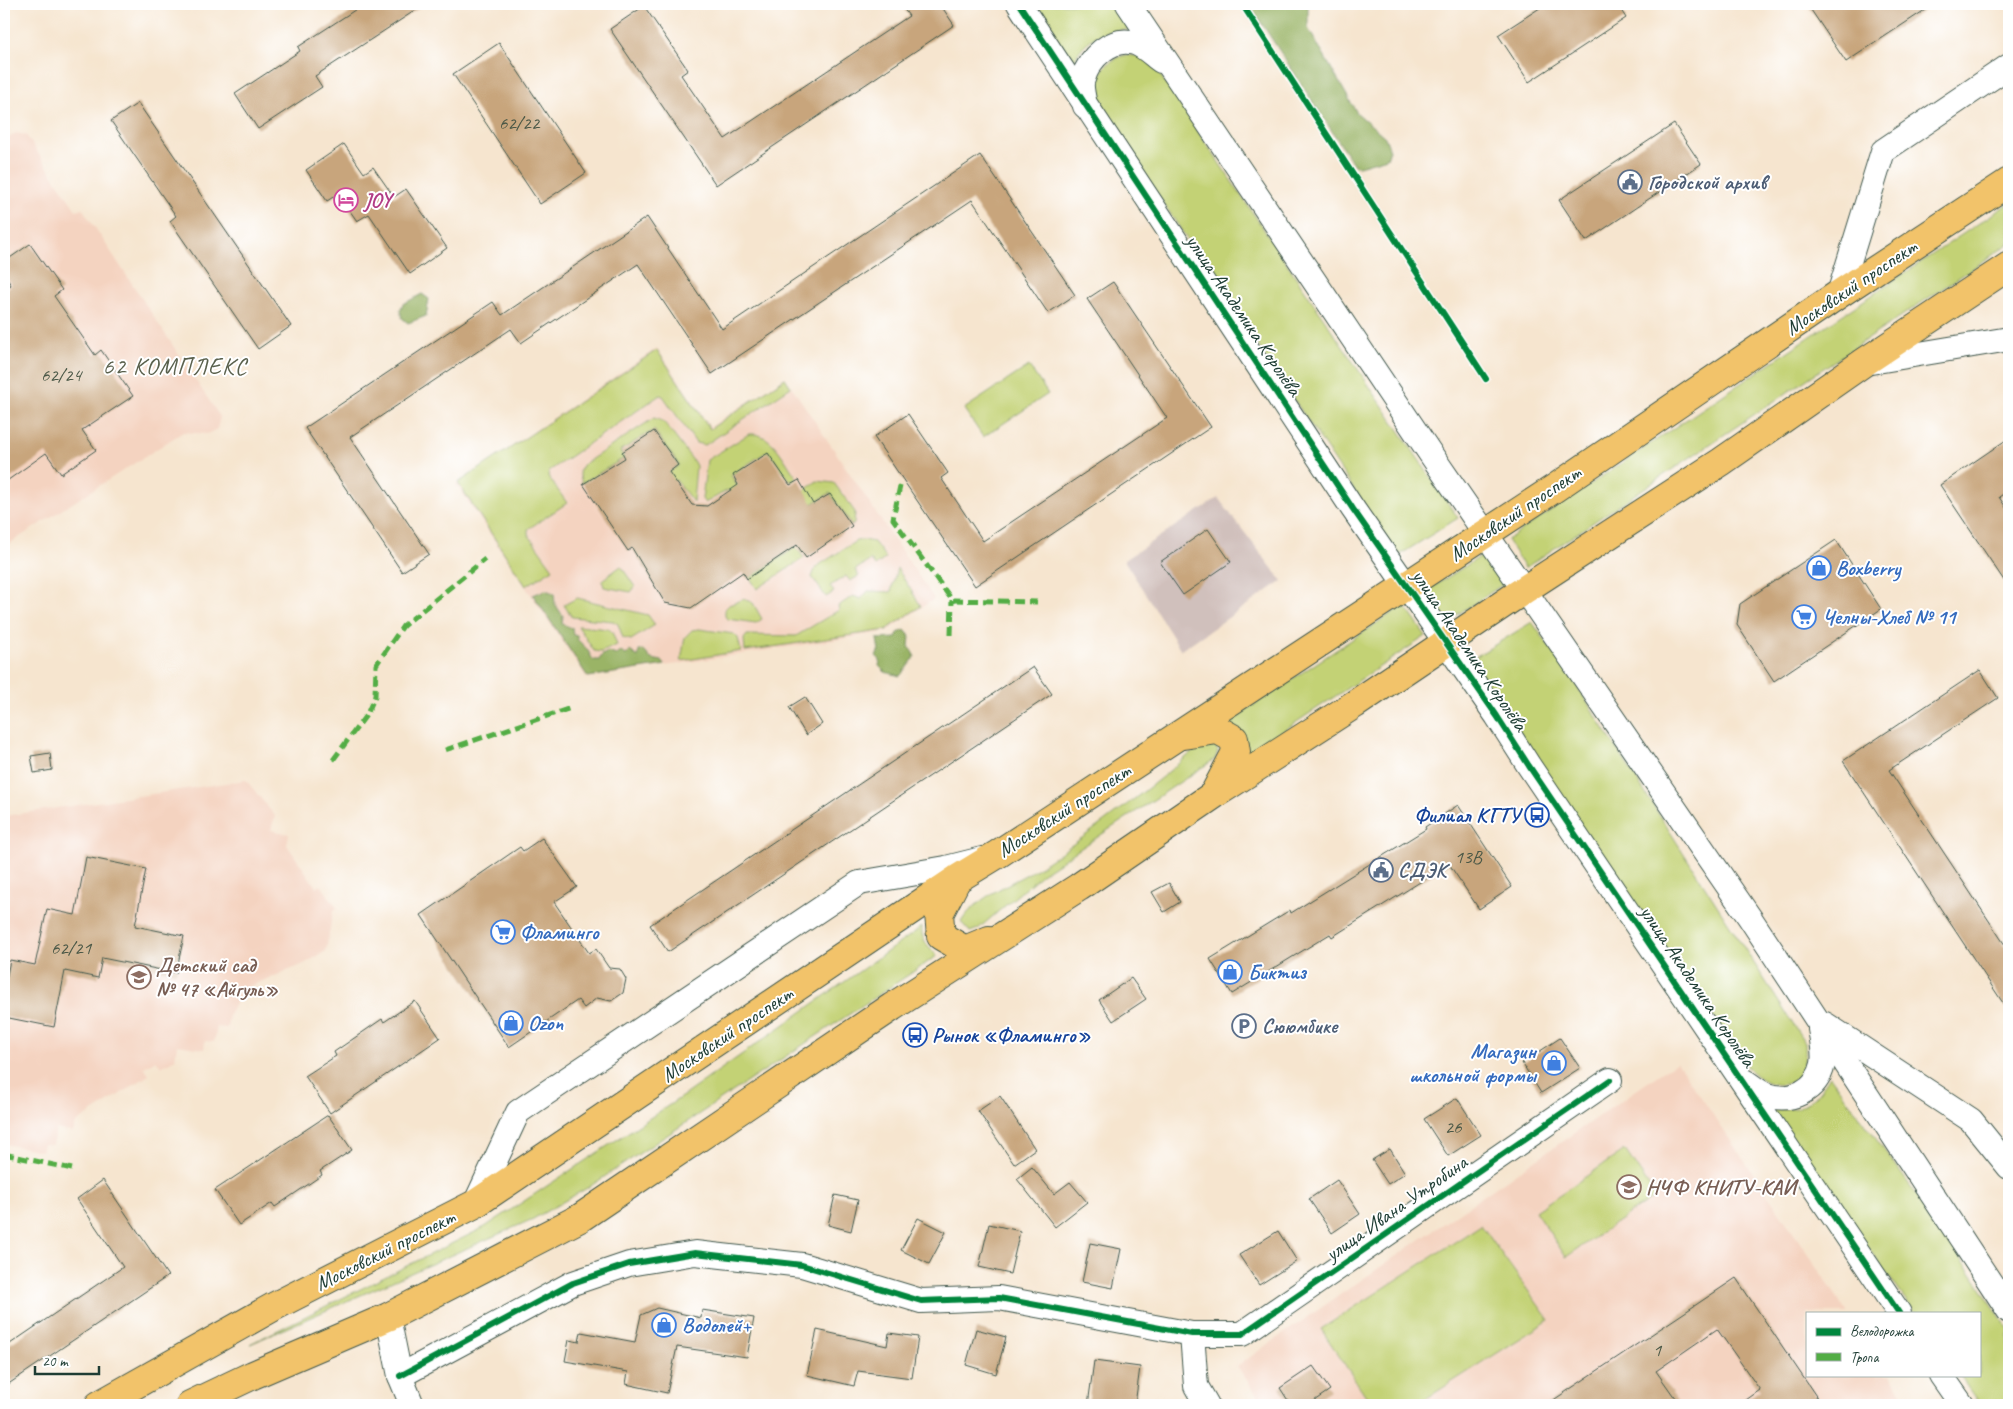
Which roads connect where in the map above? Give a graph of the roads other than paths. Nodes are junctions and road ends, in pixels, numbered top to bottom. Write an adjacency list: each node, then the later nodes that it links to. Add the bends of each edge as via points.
1 (1018, 4): 5 (street, улица Академика Королёва)
2 (1128, 4): 3 (street)
3 (1167, 64): 5 (street, via 1135,43 1103,48 1090,63 1082,81); 11 (street)
4 (2009, 66): 8 (street, via 1883,151)
5 (1085, 107): 12 (street, улица Академика Королёва)
6 (2009, 182): 8 (main road, Московский проспект)
7 (2009, 266): 10 (main road)
8 (1839, 294): 11 (main road, Московский проспект)
9 (2009, 338): 10 (street)
10 (1863, 363): 13 (main road, via 1721,462)
11 (1484, 533): 12 (main road, Московский проспект); 13 (street)
12 (1406, 585): 14 (street, улица Академика Королёва); 15 (main road, Московский проспект)
13 (1524, 590): 14 (main road); 20 (street)
14 (1446, 643): 16 (main road); 21 (street, улица Академика Королёва)
15 (1176, 736): 16 (main road, via 1218,730 1234,739 1236,752); 17 (main road, Московский проспект)
16 (1215, 794): 19 (main road)
17 (998, 854): 18 (main road, Московский проспект); 24 (street, via 946,868 859,882 518,1112)
18 (957, 879): 19 (main road, via 939,914 941,936 965,950); 24 (main road, Московский проспект)
19 (1016, 929): 27 (main road, via 892,1007 580,1218)
20 (1817, 1021): 21 (street, via 1824,1053 1823,1065 1818,1079 1804,1093 1785,1098 1764,1094); 23 (street, via 1971,1120); 26 (street)
21 (1740, 1078): 25 (street, улица Академика Королёва)
22 (1610, 1080): 28 (street, улица Ивана Утробина, via 1242,1334)
23 (2009, 1167)
24 (475, 1204): 31 (main road, Московский проспект, via 275,1306)
25 (1898, 1312)
26 (2009, 1312)
27 (388, 1317): 29 (street); 32 (main road)
28 (1192, 1334): 29 (street, улица Ивана Утробина, via 999,1298 921,1302 802,1265 695,1253 629,1264 573,1283); 34 (street, via 1196,1386)
29 (400, 1376): 33 (street)
30 (1942, 1376): 35 (street)
31 (100, 1405)
32 (190, 1405)
33 (412, 1405)
34 (1207, 1405)
35 (1962, 1405)

